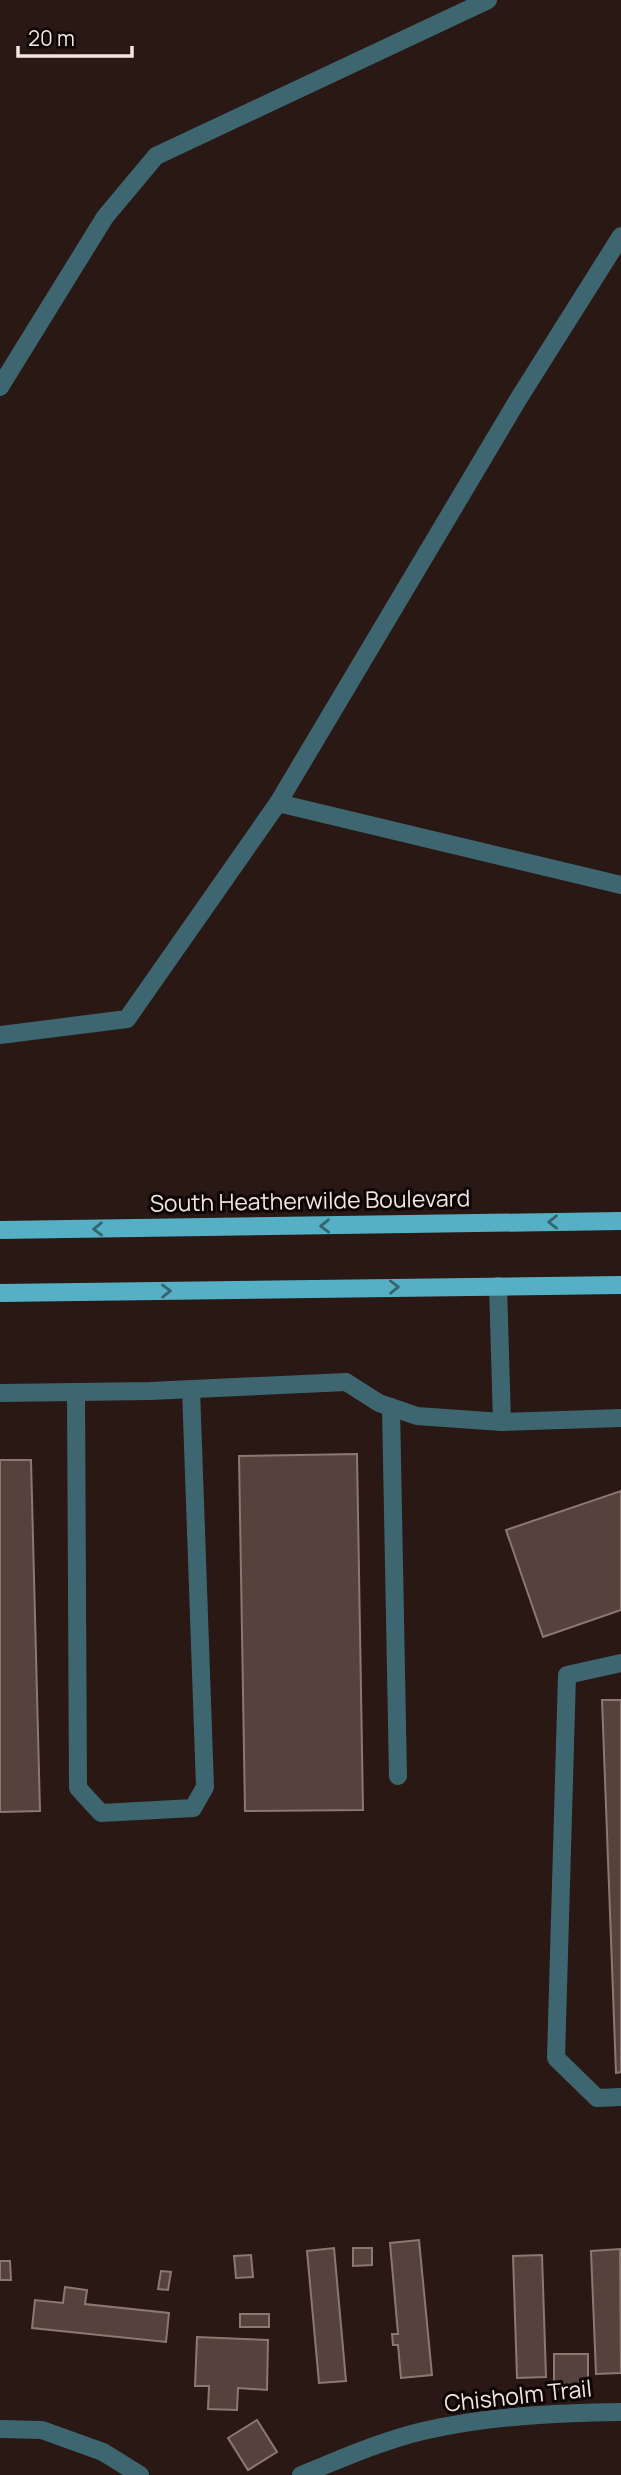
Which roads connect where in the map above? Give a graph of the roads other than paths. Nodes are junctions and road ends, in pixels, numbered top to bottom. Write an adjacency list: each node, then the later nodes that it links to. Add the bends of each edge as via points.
1 (488, 0): 3 (street, via 156,156 104,217)
2 (621, 236): 4 (street)
3 (0, 387)
4 (278, 803): 5 (street); 6 (street, via 127,1019)
5 (621, 885)
6 (0, 1035)
7 (621, 1222): 8 (main road, South Heatherwilde Boulevard, one-way to 8)
8 (0, 1230)
9 (621, 1285): 10 (main road)
10 (498, 1286): 11 (main road, one-way to 10); 17 (street)
11 (0, 1293)
12 (191, 1389): 13 (street); 13 (street, via 205,1787 193,1808 101,1813 78,1788); 15 (street, via 346,1382)
13 (76, 1392): 14 (street)
14 (0, 1393)
15 (391, 1407): 17 (street, via 417,1416); 19 (street)
16 (621, 1418): 17 (street)
17 (502, 1422)
18 (621, 1664): 20 (street, via 567,1675 556,2058 597,2098)
19 (398, 1776)
20 (621, 2097)
21 (621, 2412): 24 (street, Chisholm Trail, via 498,2418 422,2432)
22 (0, 2429): 23 (street, via 43,2430 103,2452)
23 (140, 2475)
24 (301, 2475)

